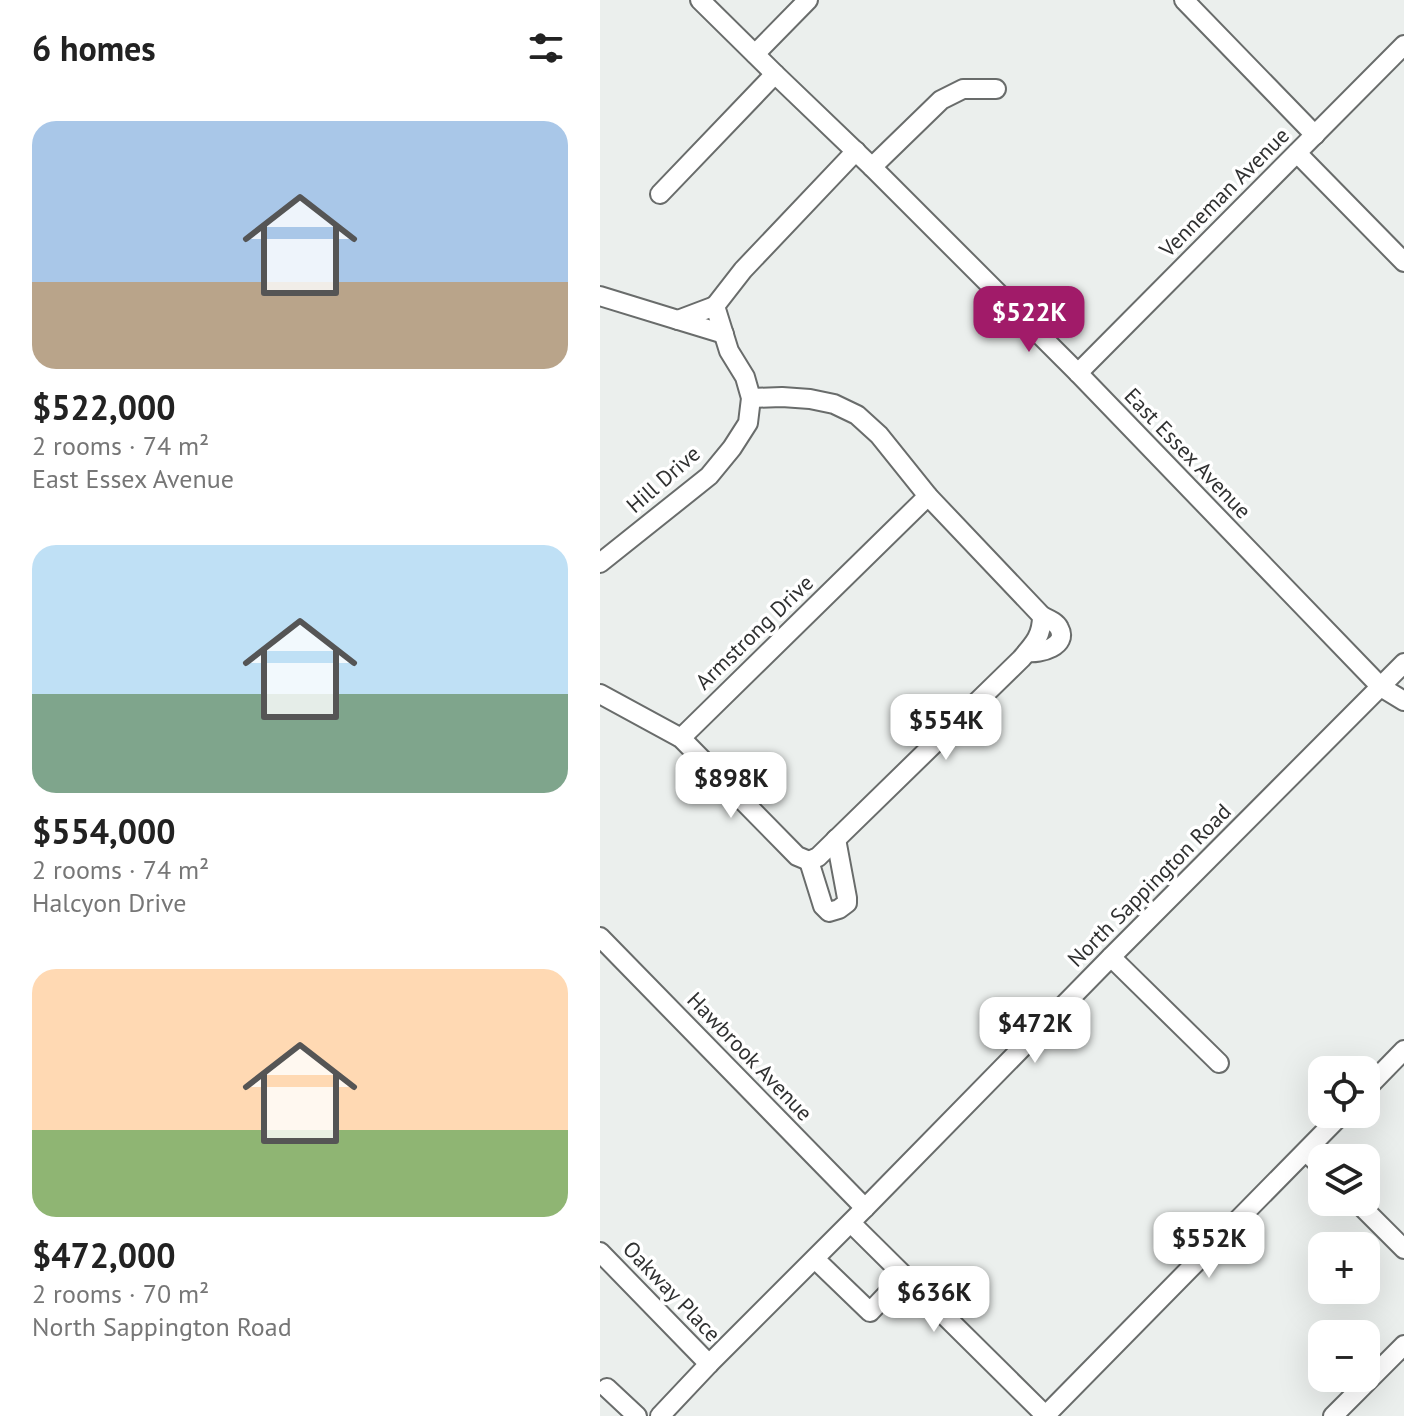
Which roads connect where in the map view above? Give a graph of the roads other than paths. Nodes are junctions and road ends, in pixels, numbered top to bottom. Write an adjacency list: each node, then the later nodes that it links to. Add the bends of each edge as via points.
1 (700, 0): 5 (street, East Essex Avenue)
2 (808, 0): 5 (street)
3 (1184, 0): 8 (street)
4 (1404, 45): 8 (street, Venneman Avenue)
5 (755, 54): 6 (street, East Essex Avenue)
6 (775, 74): 9 (street, East Essex Avenue); 12 (street)
7 (996, 89): 11 (street, via 963,89 941,100)
8 (1315, 135): 10 (street, Venneman Avenue)
9 (856, 151): 11 (street, East Essex Avenue); 15 (street)
10 (1297, 153): 13 (street); 18 (street, Venneman Avenue)
11 (872, 167): 18 (street, East Essex Avenue)
12 (660, 194)
13 (1404, 262)
14 (600, 296): 16 (street)
15 (715, 306): 16 (street); 17 (street)
16 (678, 320): 17 (street)
17 (724, 334): 19 (street)
18 (1078, 373): 23 (street, East Essex Avenue)
19 (751, 398): 20 (street, via 810,399 857,415); 21 (street, Hill Drive, via 748,423 709,476)
20 (928, 496): 26 (street, Armstrong Drive); 27 (street, via 1042,622 1040,636)
21 (600, 563)
22 (1404, 663): 23 (street, North Sappington Road)
23 (1381, 687): 25 (street, East Essex Avenue); 30 (street, North Sappington Road)
24 (600, 694): 26 (street)
25 (1404, 701)
26 (681, 738): 28 (street, via 797,856)
27 (836, 839): 28 (street); 28 (street, via 847,898 839,909 829,912 823,906)
28 (809, 861)
29 (600, 937): 36 (street, Hawbrook Avenue)
30 (1111, 957): 32 (street); 36 (street, North Sappington Road)
31 (1404, 1050): 33 (street)
32 (1219, 1063)
33 (1380, 1075)
34 (1329, 1128): 35 (street)
35 (1306, 1152): 48 (street)
36 (865, 1208): 38 (street, North Sappington Road)
37 (1371, 1216): 39 (street)
38 (851, 1223): 41 (street, North Sappington Road); 42 (street)
39 (1404, 1249)
40 (602, 1259): 44 (street, Oakway Place)
41 (815, 1259): 42 (street, via 870,1312); 44 (street, North Sappington Road)
42 (904, 1276): 48 (street)
43 (1404, 1345): 49 (street)
44 (709, 1364): 47 (street, North Sappington Road)
45 (607, 1388): 46 (street)
46 (637, 1416)
47 (660, 1416)
48 (1045, 1416)
49 (1333, 1416)

